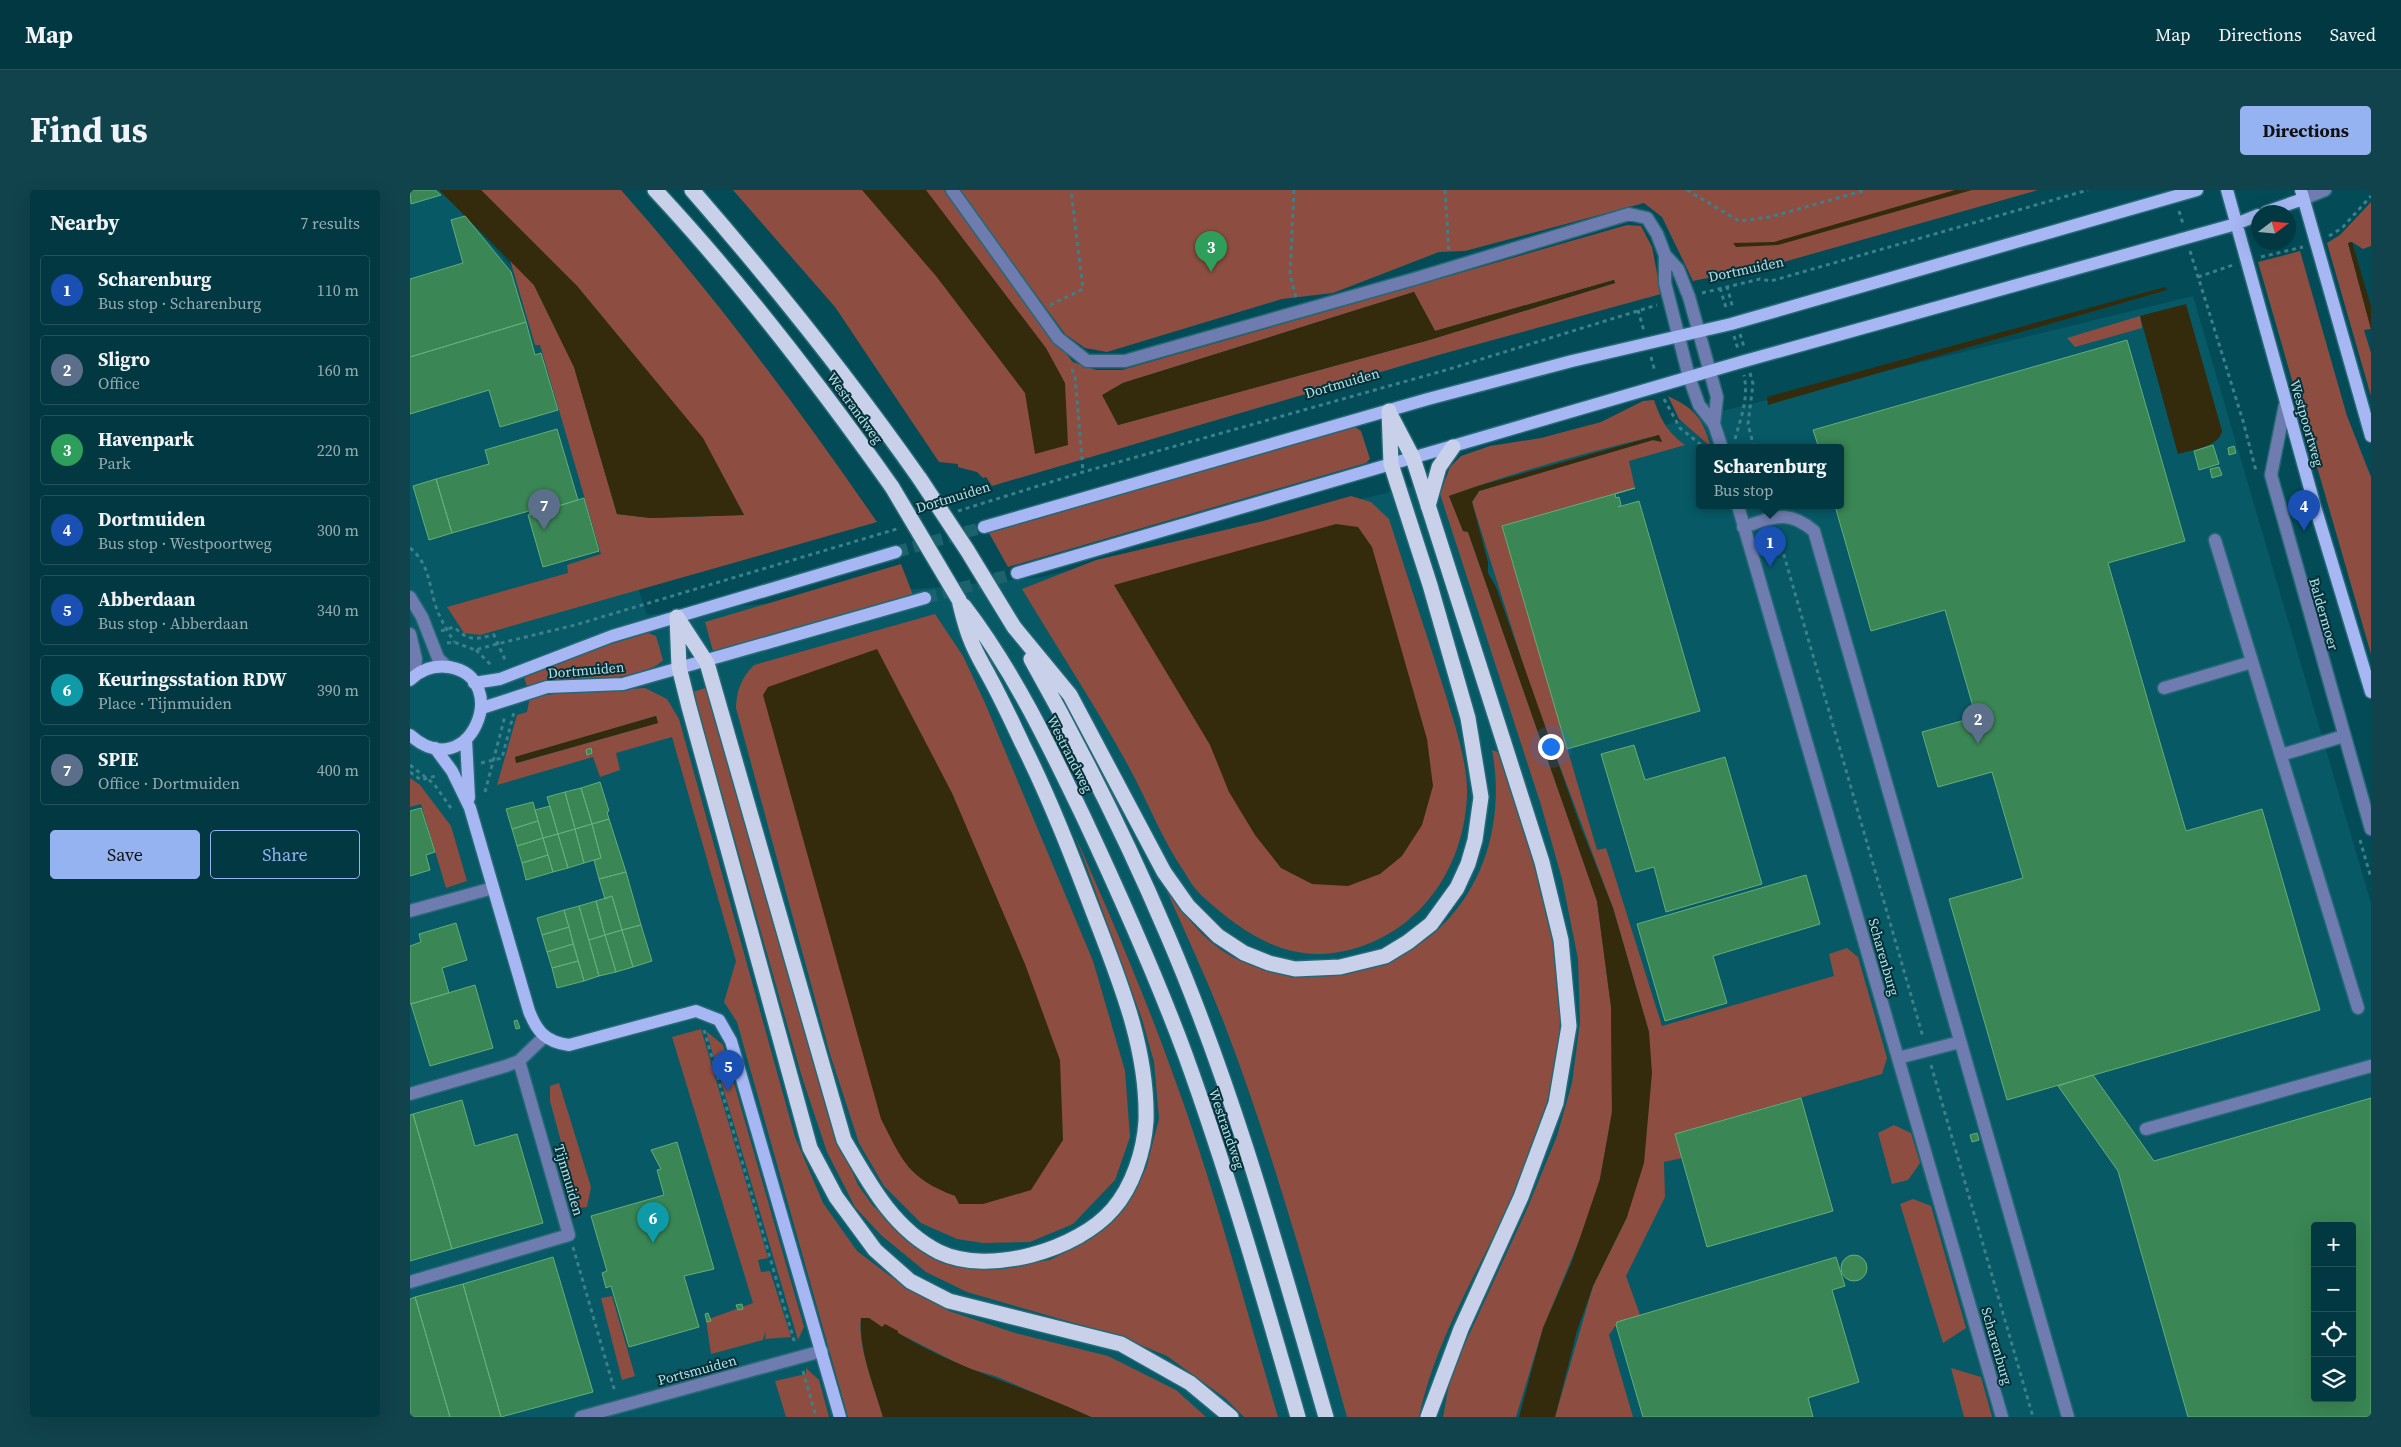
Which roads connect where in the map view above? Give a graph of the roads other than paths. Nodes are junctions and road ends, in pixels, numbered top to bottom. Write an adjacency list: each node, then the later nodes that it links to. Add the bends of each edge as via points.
1 (655, 190): 33 (highway, Westrandweg, bridge, via 725,268 826,395 892,487)
2 (692, 190): 35 (highway, Westrandweg, bridge, via 862,396 967,550)
3 (952, 190): 11 (street, via 1058,338 1087,361 1125,361 1629,214 1647,218)
4 (2227, 190): 10 (main road, Westpoortweg)
5 (2325, 190): 7 (street)
6 (2193, 191): 12 (main road)
7 (2302, 194): 8 (main road); 19 (main road)
8 (2280, 205)
9 (2251, 218): 10 (main road)
10 (2236, 224): 14 (main road); 16 (main road, Westpoortweg)
11 (1665, 255): 12 (street, via 1678,269); 13 (street, via 1665,283)
12 (1699, 332): 13 (main road); 14 (street)
13 (1678, 336): 15 (street); 17 (main road)
14 (1712, 371): 15 (main road); 18 (street, via 1718,397)
15 (1689, 378): 18 (street, via 1699,405); 21 (main road)
16 (2285, 405): 44 (main road, Westpoortweg); 47 (street, Baldermoer, via 2271,475)
17 (1389, 410): 22 (highway); 23 (highway); 26 (main road)
18 (1714, 424): 20 (street)
19 (2371, 436)
20 (1721, 444)
21 (1453, 447): 22 (main road); 24 (highway, via 1439,467)
22 (1413, 458): 23 (main road); 24 (highway)
23 (1391, 464): 30 (main road); 35 (highway, via 1468,718 1481,797 1471,856 1457,888 1431,924 1386,956 1340,967 1295,969 1269,964 1218,936 1188,906 1164,872 1070,695)
24 (1428, 506): 70 (highway, via 1542,862 1561,940 1569,1026 1556,1103 1521,1197 1461,1329)
25 (1739, 509): 27 (street, Scharenburg)
26 (984, 527)
27 (1743, 527): 57 (street, via 1783,515 1801,520 1814,531); 58 (street, Scharenburg)
28 (2215, 540): 38 (street)
29 (896, 552): 34 (main road, Dortmuiden)
30 (1017, 573)
31 (410, 597): 39 (street, via 422,617 438,658)
32 (926, 598): 37 (main road, Dortmuiden, via 810,633)
33 (959, 600): 37 (highway, via 970,640 1035,768 1122,987 1136,1029 1146,1122 1131,1181 1113,1208 1092,1228 1065,1242 1013,1260 987,1262 941,1253 904,1228 874,1191 844,1140); 68 (highway, Westrandweg, via 986,636 1064,777 1146,956 1217,1148)
34 (677, 617): 37 (highway); 40 (highway); 42 (main road, Dortmuiden, via 612,636 500,679)
35 (1014, 628): 69 (highway, Westrandweg, via 1092,773 1168,935 1243,1137)
36 (410, 634): 41 (street, via 416,659)
37 (705, 659): 40 (main road, Dortmuiden)
38 (2252, 662): 43 (street); 50 (street)
39 (447, 667): 41 (main road, via 427,668); 42 (main road, via 464,674)
40 (678, 667): 45 (main road, Dortmuiden, via 624,684 547,687); 67 (highway, via 810,1148 836,1196 870,1242 910,1281 949,1301 1121,1344 1190,1383)
41 (412, 678)
42 (474, 683): 45 (main road)
43 (2164, 688)
44 (2371, 692)
45 (482, 708): 48 (main road, via 479,721)
46 (410, 735): 49 (main road, via 417,742)
47 (2344, 736): 50 (street); 52 (street, Baldermoer)
48 (466, 739): 49 (main road, via 452,747); 51 (main road)
49 (435, 748): 51 (main road, via 449,766)
50 (2281, 755): 55 (street)
51 (470, 808): 53 (main road)
52 (2371, 829)
53 (493, 888): 54 (street); 56 (main road, via 529,1011)
54 (410, 911)
55 (2358, 1008)
56 (544, 1036): 59 (street); 64 (main road, via 559,1044 579,1044 696,1011 719,1020 731,1041)
57 (1960, 1042): 58 (street); 72 (street)
58 (1898, 1058): 71 (street, Scharenburg)
59 (518, 1061): 61 (street); 63 (street, Tijnmuiden, via 569,1235)
60 (2371, 1066): 62 (street)
61 (410, 1094)
62 (2146, 1129)
63 (410, 1282)
64 (822, 1351): 65 (street, Portsmuiden); 66 (main road)
65 (581, 1417)
66 (840, 1417)
67 (1231, 1417)
68 (1298, 1417)
69 (1326, 1417)
70 (1428, 1417)
71 (2002, 1417)
72 (2068, 1417)

